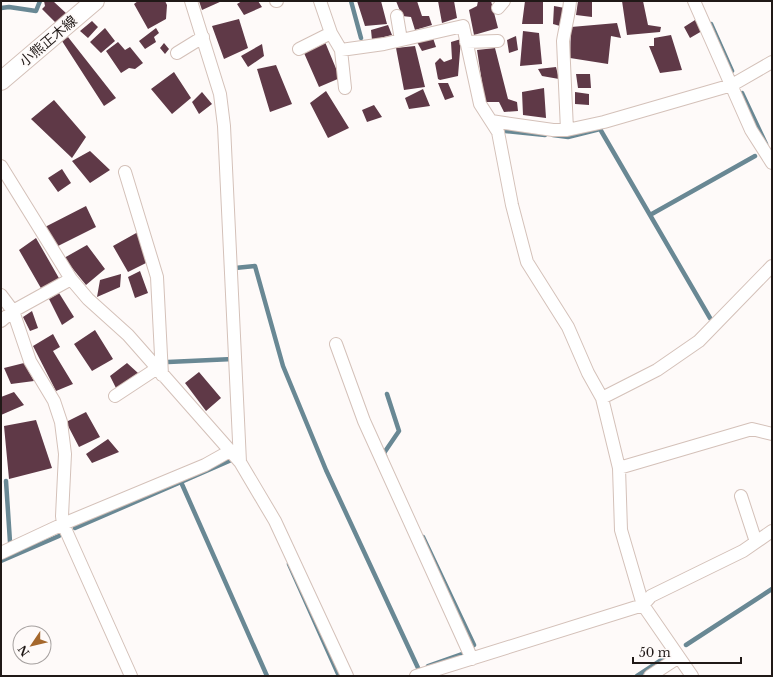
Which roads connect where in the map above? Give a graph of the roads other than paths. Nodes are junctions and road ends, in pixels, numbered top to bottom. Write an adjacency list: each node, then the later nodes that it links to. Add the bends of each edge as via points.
1 (95, 1): 16 (main road, 小熊正木線)
2 (191, 1): 8 (street)
3 (320, 1): 7 (street)
4 (570, 1): 20 (street, via 563,41)
5 (694, 1): 17 (street)
6 (397, 16): 9 (street)
7 (331, 33): 12 (street); 13 (street)
8 (202, 37): 14 (street); 35 (street, via 220,94 224,126)
9 (401, 40): 11 (street, via 462,26); 13 (street)
10 (498, 41): 11 (street)
11 (466, 42): 19 (street, via 480,104)
12 (299, 49)
13 (341, 50): 18 (street)
14 (178, 53)
15 (772, 62): 17 (street)
16 (1, 81)
17 (732, 85): 20 (street); 21 (street, via 751,130)
18 (345, 88)
19 (491, 121): 20 (street); 32 (street, via 498,132 512,205 527,262 568,327)
20 (568, 130)
21 (772, 163)
22 (1, 166): 25 (street)
23 (125, 172): 30 (street, via 157,276)
24 (772, 266): 32 (street, via 699,340 657,370)
25 (71, 280): 27 (street); 30 (street, via 128,335)
26 (1, 295): 27 (street)
27 (14, 311): 28 (street); 38 (street, via 30,361 54,401 61,422 65,454)
28 (1, 321)
29 (336, 344): 44 (street, via 364,421)
30 (159, 372): 31 (street); 34 (street)
31 (115, 396)
32 (602, 398): 36 (street)
33 (772, 434): 36 (street, via 752,428)
34 (230, 451): 35 (street); 38 (street, via 205,465)
35 (240, 462): 46 (street, via 275,521)
36 (619, 468): 42 (street, via 621,530)
37 (741, 496): 40 (street)
38 (63, 524): 41 (street); 45 (street)
39 (772, 531): 40 (street)
40 (756, 542): 42 (street, via 743,551 651,596)
41 (1, 553)
42 (643, 605): 43 (street); 44 (street)
43 (679, 657): 48 (street); 49 (street)
44 (472, 659): 47 (street)
45 (130, 676)
46 (347, 676)
47 (416, 676)
48 (650, 676)
49 (692, 676)

